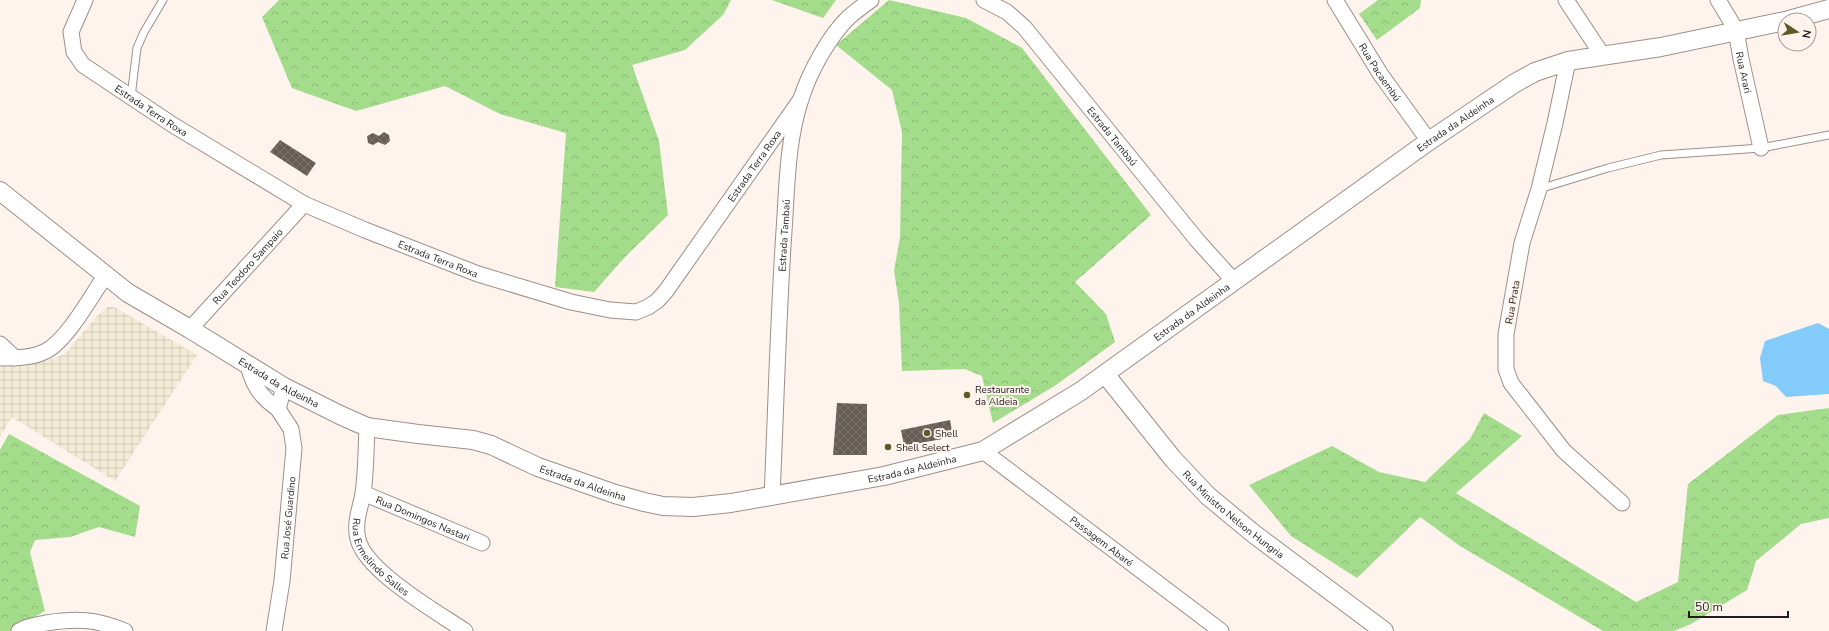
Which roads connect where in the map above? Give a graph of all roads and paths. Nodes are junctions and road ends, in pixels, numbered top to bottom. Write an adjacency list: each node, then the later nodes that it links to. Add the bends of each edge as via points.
1 (85, 0): 14 (street, Estrada Terra Roxa, via 71,32 74,52 83,65)
2 (163, 0): 14 (lane, via 137,48)
3 (871, 0): 15 (street, Estrada Tambaú, via 849,17 831,38 814,68)
4 (984, 0): 23 (street, Estrada Tambaú, via 1007,12 1024,28 1197,240)
5 (1335, 0): 17 (street, Rua Pacaembú, via 1381,75)
6 (1566, 0): 12 (street)
7 (1718, 0): 11 (street, Rua Arari)
8 (1829, 9): 9 (street)
9 (1817, 12)
10 (1777, 22): 11 (street, Estrada da Aldeinha)
11 (1736, 30): 12 (street, Estrada da Aldeinha, via 1661,47); 18 (street, Rua Arari)
12 (1603, 56): 13 (street, Estrada da Aldeinha)
13 (1568, 61): 17 (street, Estrada da Aldeinha, via 1536,72 1515,83); 19 (street, Rua Prata)
14 (130, 97): 21 (street, Estrada Terra Roxa)
15 (801, 99): 21 (street, Estrada Terra Roxa, via 666,292 648,307 636,312 571,302 478,274); 34 (street, Estrada Tambaú, via 789,167)
16 (1829, 135): 18 (lane)
17 (1429, 141): 23 (street, Estrada da Aldeinha)
18 (1761, 148): 19 (lane, via 1661,155)
19 (1539, 189): 35 (street, Rua Prata, via 1522,243 1506,334 1506,369 1511,382 1564,451)
20 (0, 191): 22 (street, Estrada da Aldeinha)
21 (304, 204): 24 (street, Rua Teodoro Sampaio)
22 (105, 276): 24 (street, Estrada da Aldeinha, via 128,293); 26 (street, via 58,342 36,355)
23 (1233, 280): 28 (street, Estrada da Aldeinha)
24 (190, 329): 27 (street, Estrada da Aldeinha)
25 (0, 344): 26 (street)
26 (7, 358)
27 (248, 366): 29 (street, Estrada da Aldeinha); 30 (street, via 252,382 264,399)
28 (1105, 374): 32 (street, Estrada da Aldeinha, via 1036,420); 42 (street, Rua Ministro Nelson Hungria, via 1173,459 1208,496 1254,534)
29 (284, 387): 30 (street); 31 (street, Estrada da Aldeinha)
30 (278, 408): 39 (street, Rua José Guardino, via 291,428 294,448 282,581)
31 (367, 427): 33 (street, Rua Ermelindo Salles); 34 (street, Estrada da Aldeinha, via 473,440 594,487 663,506 731,504)
32 (983, 451): 34 (street, Estrada da Aldeinha, via 884,476); 41 (street, Passagem Abaré)
33 (363, 493): 36 (street, Rua Domingos Nastari); 40 (street, Rua Ermelindo Salles, via 356,522 358,540 365,554 384,575)
34 (772, 497)
35 (1622, 503)
36 (482, 543)
37 (19, 631): 38 (street, via 63,620 82,619 105,623)
38 (125, 631)
39 (274, 631)
40 (465, 631)
41 (1221, 631)
42 (1384, 631)

